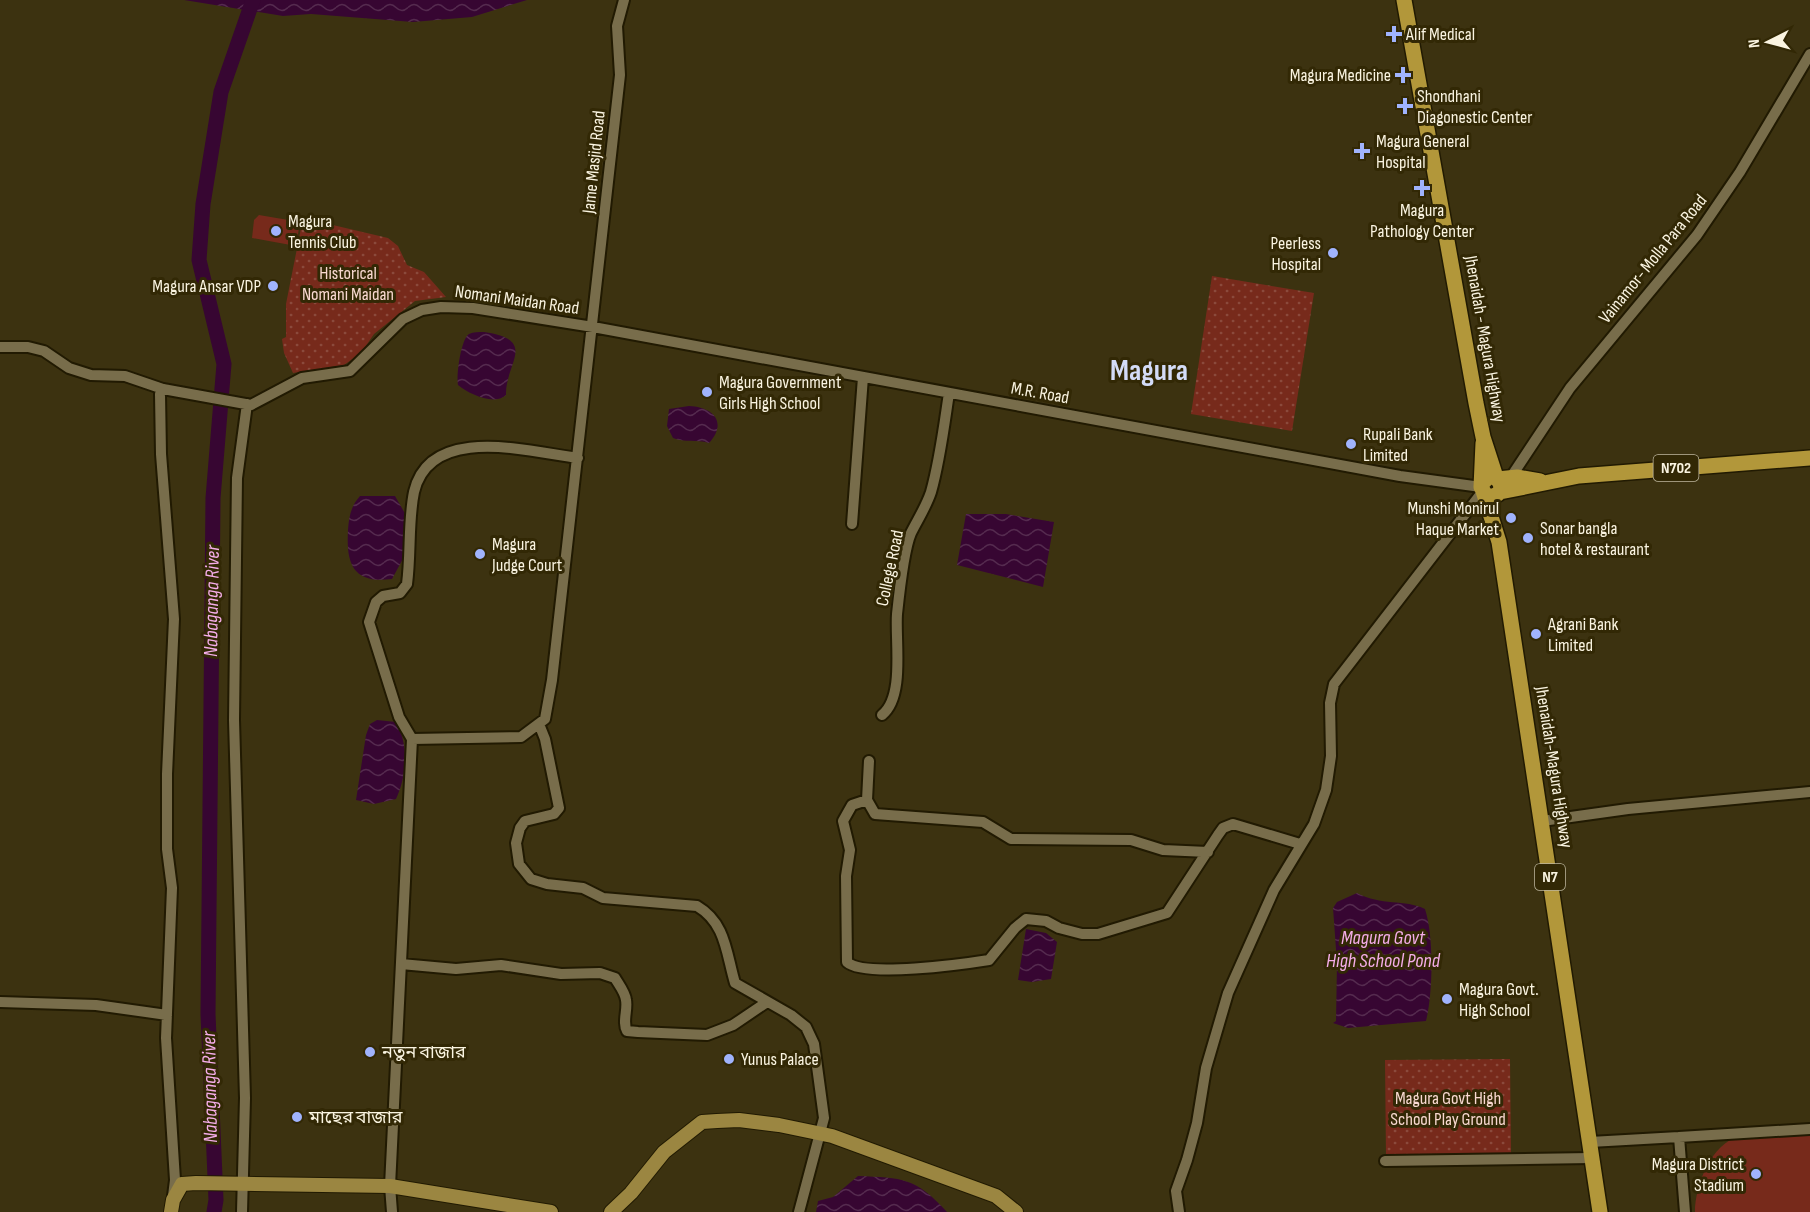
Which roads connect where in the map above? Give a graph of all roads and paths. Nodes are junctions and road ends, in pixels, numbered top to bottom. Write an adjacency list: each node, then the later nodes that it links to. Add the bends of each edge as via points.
1 (624, 0): 4 (street, Jame Masjid Road, via 617,26 620,75)
2 (1404, 0): 12 (highway, Jhenaidah - Magura Highway / N7)
3 (1810, 54): 12 (street, Vainamor- Molla Para Road, via 1740,172 1696,235)
4 (593, 327): 6 (street, M.R. Road); 9 (street, Nomani Maidan Road, via 473,308 422,310 403,319 350,371 302,378); 10 (street, Jame Masjid Road)
5 (0, 347): 7 (street, via 44,351 69,368 91,375 125,376)
6 (863, 377): 8 (street, M.R. Road); 13 (street)
7 (163, 389): 9 (street); 26 (street, via 161,454 174,641 168,774 171,888)
8 (949, 393): 12 (street, M.R. Road, via 1400,476); 14 (street, College Road, via 936,475 925,510 910,534 897,614 896,694 890,709)
9 (249, 405): 33 (street, via 237,470 234,720 245,1098)
10 (578, 458): 15 (street, Jame Masjid Road, via 552,680 545,719); 16 (street, via 466,446 443,455 423,472 415,490 407,584 400,593 383,596 376,602 369,622 399,717)
11 (1810, 458): 12 (highway, N702)
12 (1494, 485): 20 (highway, Jhenaidah-Magura Highway / N7, via 1499,542); 21 (street, Vainamor- Molla Para Road, via 1334,684 1326,790 1314,824)
13 (852, 524)
14 (882, 715)
15 (539, 724): 16 (street, via 520,737); 25 (street, via 559,808 554,814 525,821 519,828 519,864 531,879 583,888 603,898 698,906 711,914 724,934 735,983)
16 (412, 739): 23 (street)
17 (869, 761): 19 (street)
18 (1810, 792): 20 (street)
19 (867, 800): 22 (street, via 875,814 982,822 1011,839 1131,840 1163,850); 22 (street, via 852,805 843,821 850,850 846,876 847,962 860,968 902,970 989,960 1026,919 1034,918 1082,934 1098,934 1152,920 1167,913)
20 (1542, 821): 30 (highway, Jhenaidah-Magura Highway / N7)
21 (1300, 844): 22 (street, via 1233,824 1223,828); 42 (street, Vainamor- Molla Para Road, via 1274,890 1228,993 1206,1068 1190,1151 1176,1191)
22 (1208, 852)
23 (401, 964): 25 (street, via 456,969 501,965 575,976 600,973 615,978 624,992 627,1031 707,1035 733,1025); 34 (street)
24 (0, 1002): 26 (street, via 96,1005)
25 (766, 1002): 28 (street, via 806,1027 814,1044 824,1118)
26 (167, 1015): 35 (street, via 175,1180)
27 (1810, 1130): 29 (street)
28 (820, 1134): 39 (main road, via 739,1120 702,1122 664,1152); 40 (street); 41 (main road, via 996,1196)
29 (1679, 1137): 30 (street); 44 (street)
30 (1590, 1142): 31 (highway, Jhenaidah-Magura Highway / N7)
31 (1592, 1158): 32 (street); 43 (highway, Jhenaidah-Magura Highway / N7)
32 (1385, 1161)
33 (237, 1184): 34 (main road); 35 (main road, via 182,1184); 36 (street)
34 (390, 1186): 37 (street); 38 (main road)
35 (172, 1206)
36 (242, 1212)
37 (392, 1212)
38 (551, 1212)
39 (611, 1212)
40 (799, 1212)
41 (1016, 1212)
42 (1179, 1212)
43 (1600, 1212)
44 (1685, 1212)

